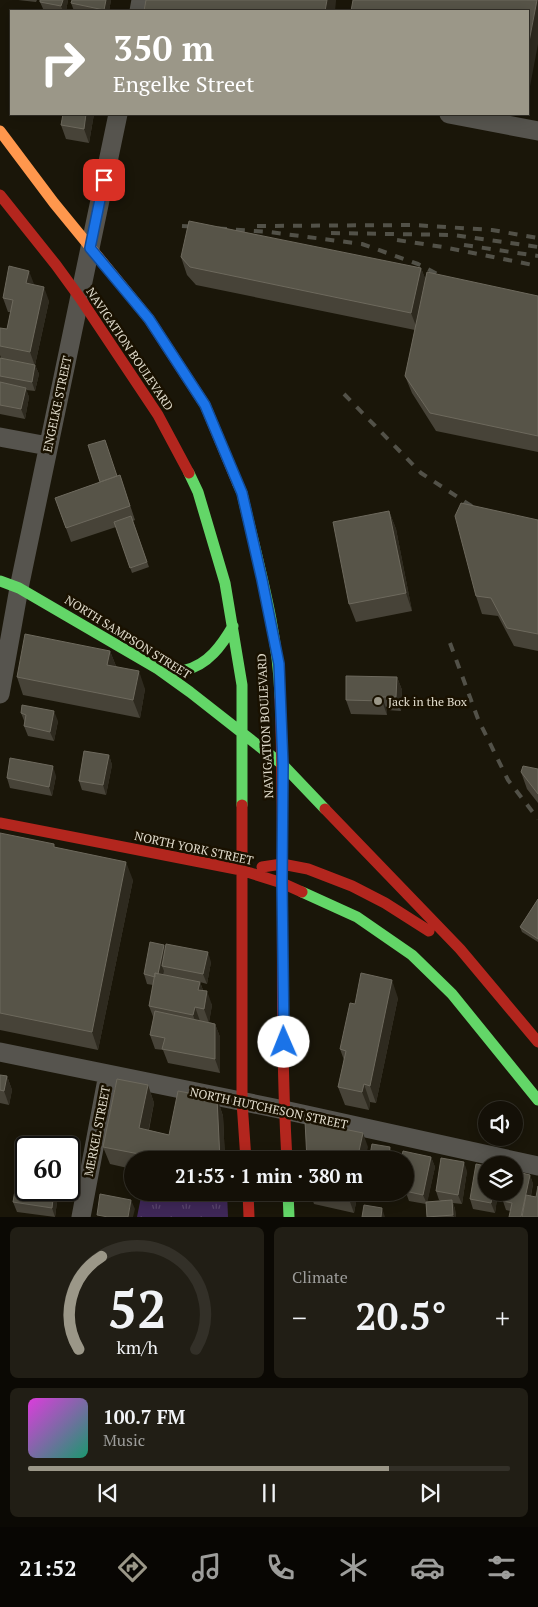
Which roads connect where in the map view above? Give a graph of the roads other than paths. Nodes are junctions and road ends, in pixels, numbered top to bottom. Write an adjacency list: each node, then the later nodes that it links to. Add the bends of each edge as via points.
1 (118, 115): 8 (street, ENGELKE STREET)
2 (453, 115): 4 (street)
3 (0, 130): 5 (main road, NAVIGATION BOULEVARD)
4 (538, 131)
5 (12, 147): 6 (main road); 8 (main road, NAVIGATION BOULEVARD)
6 (0, 152)
7 (0, 195): 9 (main road, NAVIGATION BOULEVARD)
8 (90, 248): 9 (street, ENGELKE STREET); 18 (main road, NAVIGATION BOULEVARD, via 136,310 149,319 205,405 238,494 262,580 279,664)
9 (80, 298): 11 (street, ENGELKE STREET); 14 (main road, NAVIGATION BOULEVARD, via 103,325 197,482 205,502)
10 (0, 436): 11 (street)
11 (48, 446): 13 (street, ENGELKE STREET)
12 (0, 581): 13 (main road, NORTH SAMPSON STREET)
13 (19, 588): 15 (main road, NORTH SAMPSON STREET); 16 (street, ENGELKE STREET)
14 (233, 626): 15 (main road, via 216,652 204,662 185,670); 17 (main road, NAVIGATION BOULEVARD, via 242,685)
15 (158, 668): 17 (main road, NORTH SAMPSON STREET)
16 (0, 694)
17 (242, 734): 18 (main road, NORTH SAMPSON STREET); 21 (main road, NAVIGATION BOULEVARD)
18 (283, 765): 20 (main road, NAVIGATION BOULEVARD); 24 (main road)
19 (0, 823): 21 (main road, NORTH YORK STREET)
20 (282, 864): 21 (main road); 22 (main road, NAVIGATION BOULEVARD); 24 (main road, via 308,869 352,886)
21 (241, 870): 22 (main road, NORTH YORK STREET); 34 (main road, NAVIGATION BOULEVARD)
22 (282, 883): 23 (main road, NORTH YORK STREET, via 356,917); 35 (main road, NAVIGATION BOULEVARD)
23 (388, 939): 25 (main road); 31 (main road, NORTH YORK STREET, via 412,955 452,994)
24 (460, 949): 27 (main road)
25 (436, 962)
26 (490, 1002): 27 (main road)
27 (508, 1005): 28 (main road)
28 (538, 1042)
29 (0, 1052): 30 (street, NORTH HUTCHESON STREET)
30 (108, 1074): 34 (street, NORTH HUTCHESON STREET); 41 (street, MERKEL STREET)
31 (518, 1075): 32 (main road); 33 (main road, NORTH YORK STREET)
32 (538, 1093)
33 (538, 1100)
34 (242, 1102): 35 (street, NORTH HUTCHESON STREET); 36 (main road, NAVIGATION BOULEVARD)
35 (284, 1110): 37 (main road, NAVIGATION BOULEVARD); 38 (street, NORTH HUTCHESON STREET)
36 (245, 1151)
37 (286, 1151)
38 (538, 1166)
39 (248, 1201): 42 (main road)
40 (288, 1201): 43 (main road)
41 (81, 1217)
42 (249, 1217)
43 (289, 1217)

